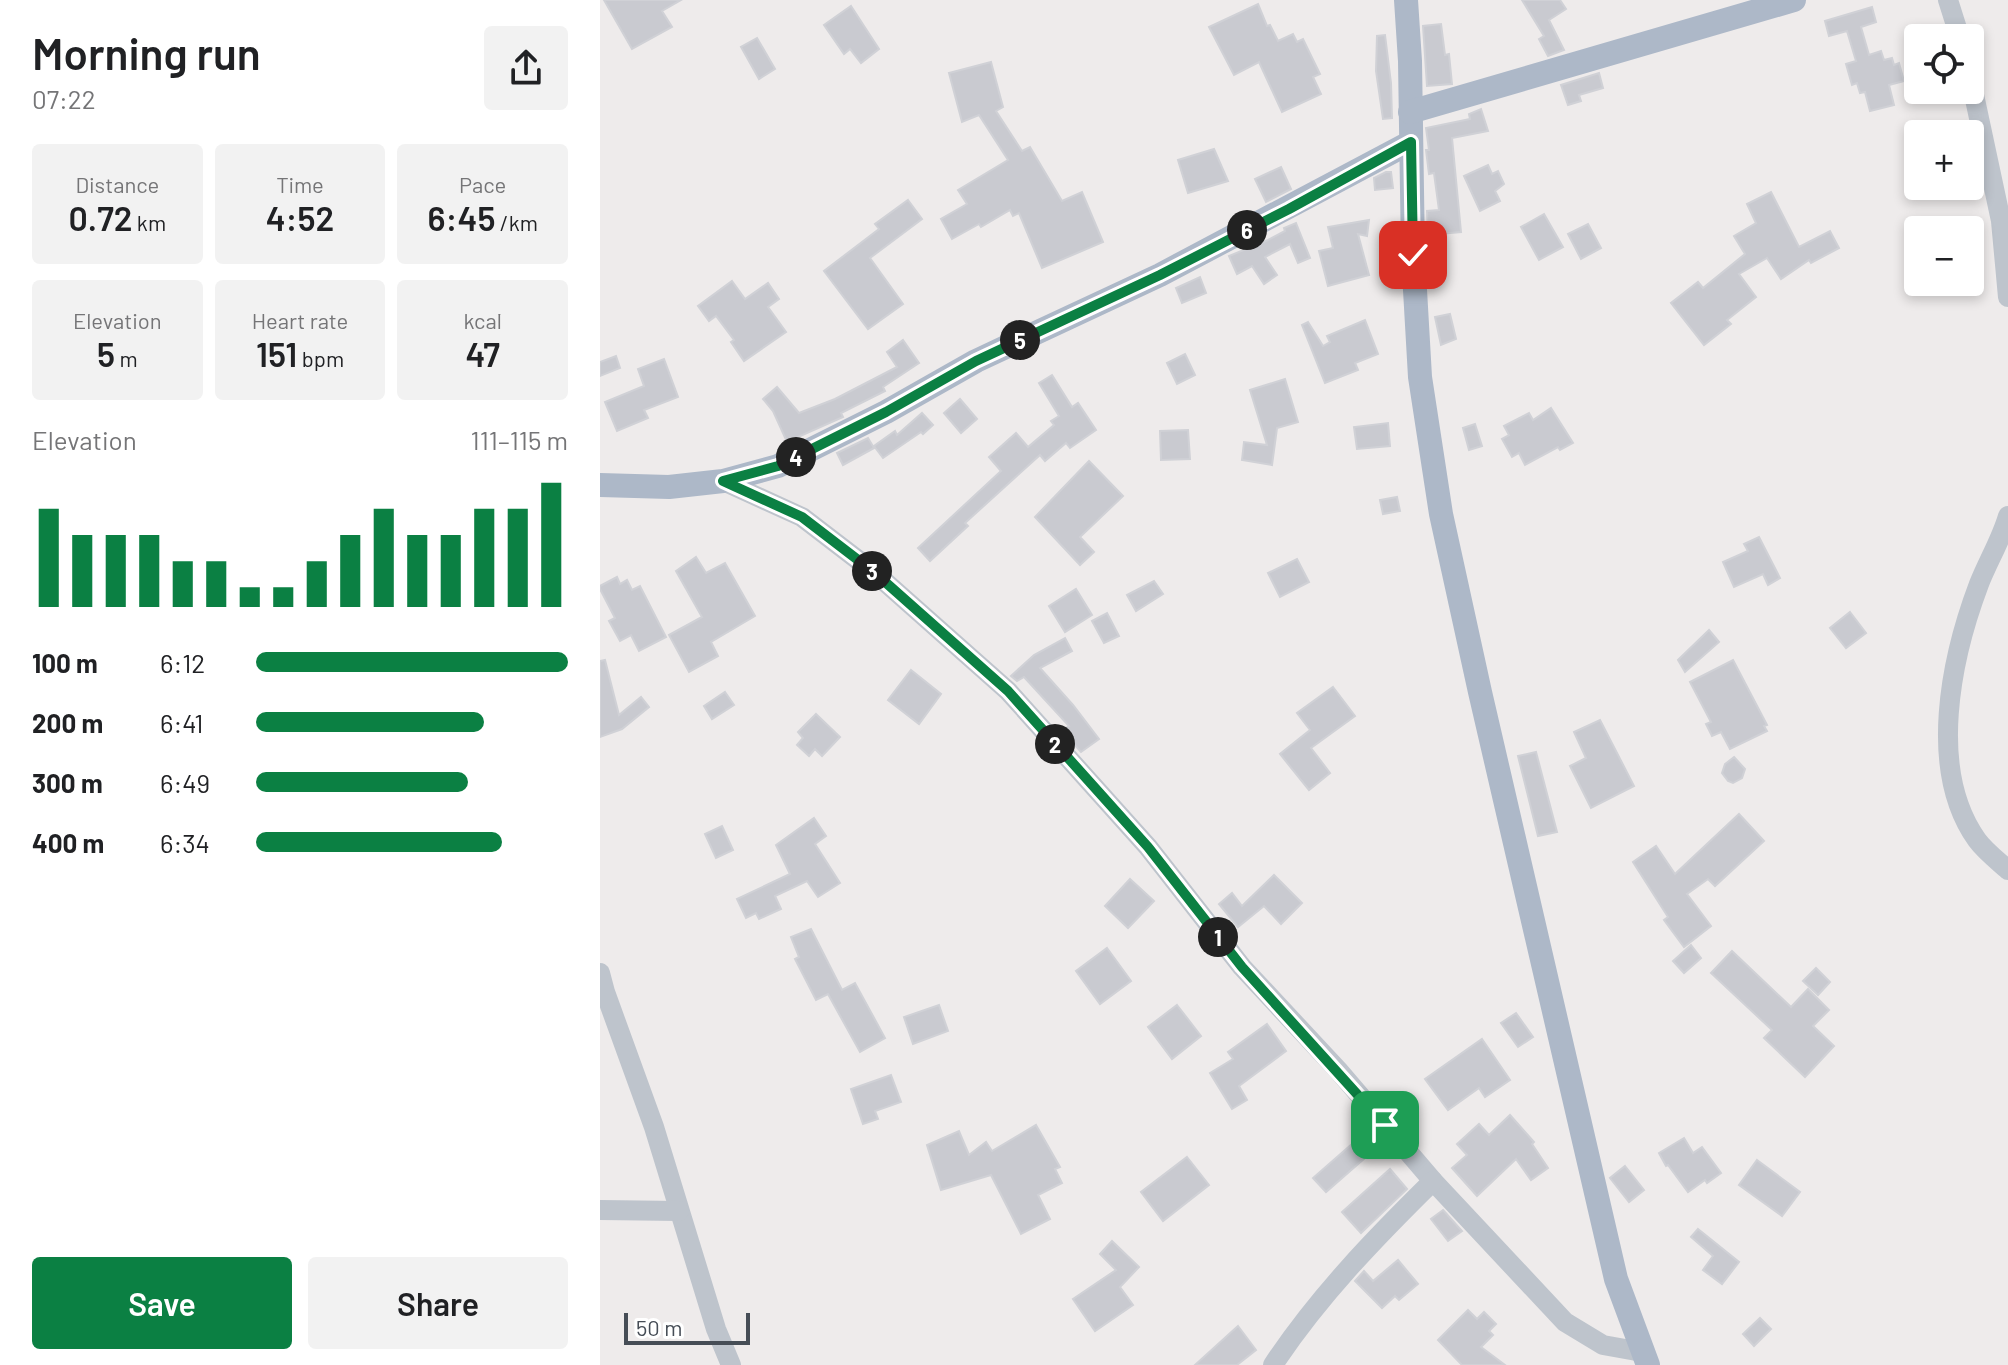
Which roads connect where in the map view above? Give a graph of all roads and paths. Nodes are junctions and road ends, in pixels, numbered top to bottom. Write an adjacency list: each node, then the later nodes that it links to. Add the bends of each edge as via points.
1 (1406, 0): 6 (main road)
2 (1794, 0): 6 (main road)
3 (1948, 0): 4 (street)
4 (1956, 24)
5 (1976, 104): 8 (street, via 2001,221)
6 (1410, 112): 7 (main road)
7 (1411, 142): 9 (main road, via 1186,262 976,361 778,466); 17 (main road, via 1420,377 1441,514 1612,1264)
8 (2008, 297)
9 (723, 481): 10 (main road, via 669,487); 14 (street, via 802,517 875,573 1008,691 1148,847 1242,967)
10 (600, 485)
11 (2008, 516): 12 (street, via 1961,634 1950,717 1951,772 1959,803 1977,840)
12 (2008, 870)
13 (600, 973): 16 (street)
14 (1433, 1181): 17 (street, via 1565,1322 1603,1345); 19 (street, via 1372,1240)
15 (600, 1210): 16 (street)
16 (679, 1211): 18 (street)
17 (1645, 1358)
18 (731, 1365)
19 (1273, 1365)

